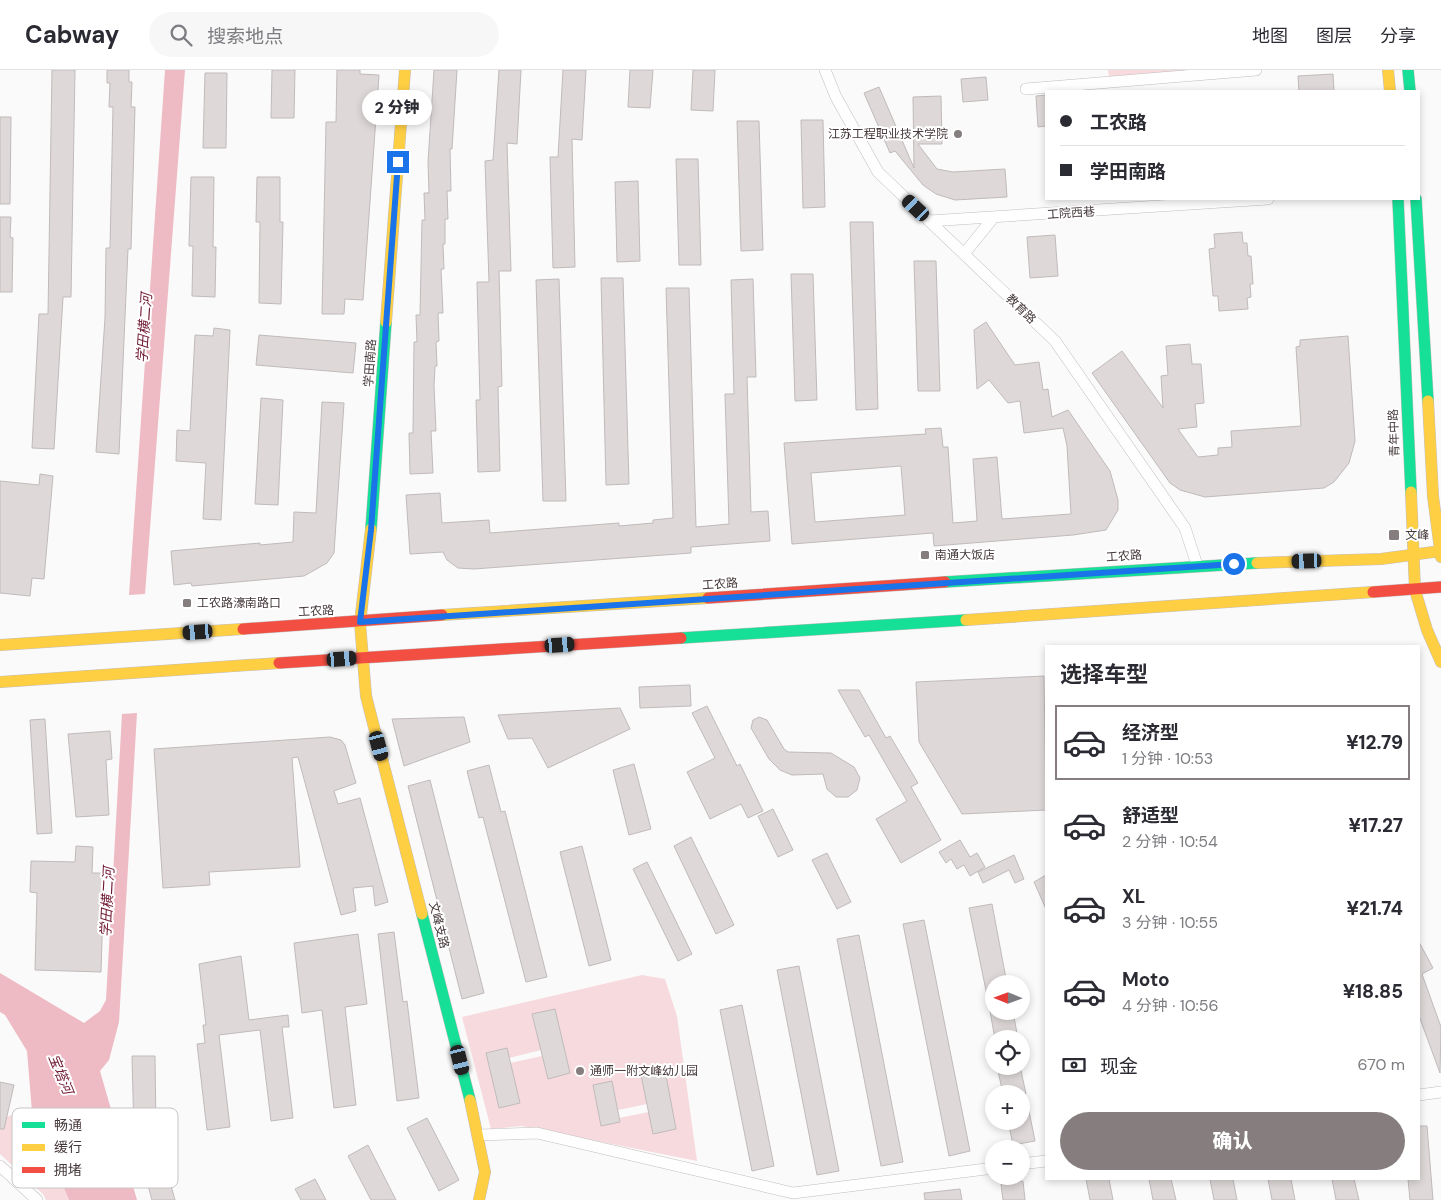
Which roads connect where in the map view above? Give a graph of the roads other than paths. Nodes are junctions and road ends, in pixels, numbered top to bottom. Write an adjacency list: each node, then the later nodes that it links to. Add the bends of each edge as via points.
1 (405, 70): 20 (main road, 学田南路, via 371,530)
2 (825, 70): 13 (street, 教育路, via 836,97 878,172)
3 (1248, 70): 6 (street)
4 (1388, 70): 7 (main road)
5 (1408, 70): 8 (main road)
6 (1026, 89)
7 (1390, 90)
8 (1410, 90)
9 (1254, 200): 12 (street, 工院西巷)
10 (1398, 200): 16 (main road, 青年中路)
11 (1416, 200): 15 (main road, via 1434,496)
12 (993, 218): 13 (street, 工院西巷); 14 (street)
13 (929, 221): 14 (street, 教育路)
14 (964, 254): 17 (street, 教育路, via 1055,342 1185,528)
15 (1441, 553): 16 (main road, 工农路)
16 (1413, 555): 17 (main road, 工农路); 19 (main road, 青年中路)
17 (1197, 566): 20 (main road, 工农路)
18 (1441, 588): 19 (main road)
19 (1415, 590): 22 (main road); 23 (main road, 青年中路)
20 (360, 622): 21 (main road, 工农路); 22 (main road, 学田南路)
21 (0, 645)
22 (362, 658): 24 (main road); 27 (main road, 文峰支路, via 366,696)
23 (1441, 662)
24 (0, 682)
25 (1441, 1092): 26 (street)
26 (1420, 1095)
27 (479, 1135): 31 (street, via 537,1133 793,1193); 35 (main road, 文峰支路, via 485,1172)
28 (1045, 1161): 29 (street)
29 (1030, 1163)
30 (0, 1166): 32 (street)
31 (985, 1169)
32 (12, 1177)
33 (24, 1188): 34 (street)
34 (37, 1200)
35 (479, 1200)

